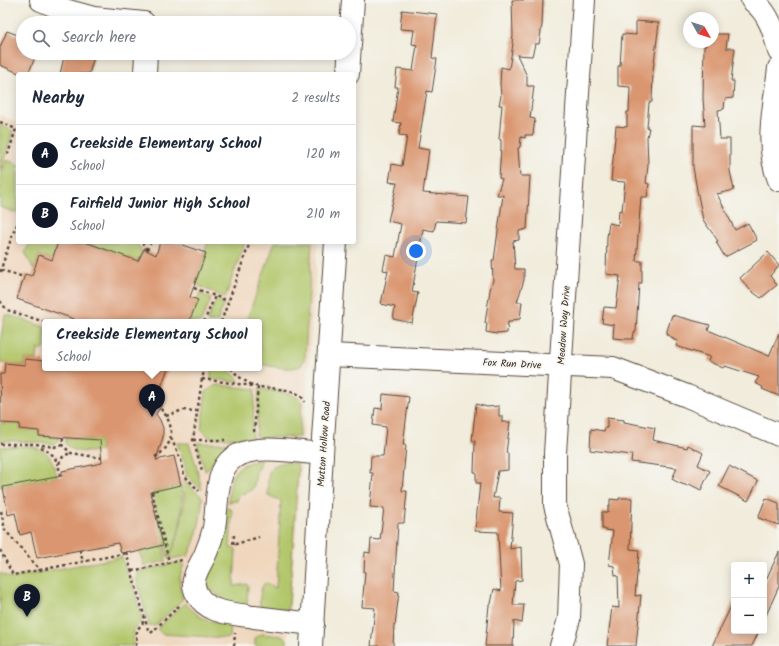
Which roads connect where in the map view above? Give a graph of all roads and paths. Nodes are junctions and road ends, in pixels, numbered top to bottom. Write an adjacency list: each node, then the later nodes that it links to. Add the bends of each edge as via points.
1 (42, 0): 5 (street)
2 (353, 0): 6 (street)
3 (584, 0): 31 (street, Meadow Way Drive)
4 (752, 0): 7 (street, via 758,4 773,27)
5 (87, 16)
6 (352, 16)
7 (779, 50)
8 (146, 60): 11 (street)
9 (349, 60): 12 (street)
10 (779, 68): 15 (street, via 771,142)
11 (146, 72)
12 (348, 72)
13 (0, 122): 14 (path, via 16,129)
14 (8, 154)
15 (779, 180)
16 (16, 227): 21 (path)
17 (143, 244): 18 (path, via 147,250)
18 (149, 244)
19 (249, 244): 26 (path)
20 (336, 244): 30 (street, Mutton Hollow Road)
21 (0, 271): 22 (path)
22 (24, 277)
23 (194, 288): 24 (path)
24 (214, 296): 26 (path); 27 (path)
25 (0, 301): 29 (path, via 7,310)
26 (228, 301): 28 (path)
27 (205, 319)
28 (222, 319)
29 (42, 321)
30 (328, 355): 31 (street, Fox Run Drive); 47 (street, Mutton Hollow Road)
31 (561, 366): 39 (street, Fox Run Drive, via 613,368 688,396); 70 (street, Meadow Way Drive, via 555,453 555,505 571,564 569,619)
32 (233, 371): 34 (path, via 244,381)
33 (202, 379): 34 (path)
34 (257, 386): 35 (path, via 294,392); 42 (path)
35 (305, 402)
36 (160, 408): 38 (path)
37 (197, 411): 38 (path, via 184,410)
38 (166, 416): 41 (path)
39 (779, 435)
40 (63, 438): 45 (path)
41 (171, 438): 48 (path, via 167,448); 52 (path, via 181,460 184,475)
42 (254, 439)
43 (0, 444): 44 (path)
44 (36, 444): 45 (path, via 54,448); 50 (path, via 54,456)
45 (62, 445): 46 (path)
46 (71, 453): 49 (path); 50 (path, via 62,456)
47 (322, 454): 67 (street, Mutton Hollow Road); 67 (street, via 249,450 233,458 224,467 219,480 213,532 206,554 196,570 194,582 201,599 217,611)
48 (155, 457)
49 (102, 458)
50 (58, 464): 51 (path)
51 (60, 476)
52 (200, 491)
53 (152, 492): 62 (path)
54 (7, 510): 55 (path)
55 (1, 511): 63 (path, via 5,530)
56 (259, 537): 57 (path)
57 (233, 545)
58 (0, 550): 63 (path, via 13,575)
59 (80, 550): 61 (path)
60 (184, 560): 62 (path)
61 (83, 562): 63 (path); 64 (path, via 126,552)
62 (169, 562): 64 (path)
63 (40, 570)
64 (132, 571): 66 (path)
65 (182, 603): 66 (path, via 150,633)
66 (145, 619): 68 (path, via 137,630)
67 (313, 624): 69 (street, Mutton Hollow Road)
68 (136, 646)
69 (311, 646)
70 (561, 646)

